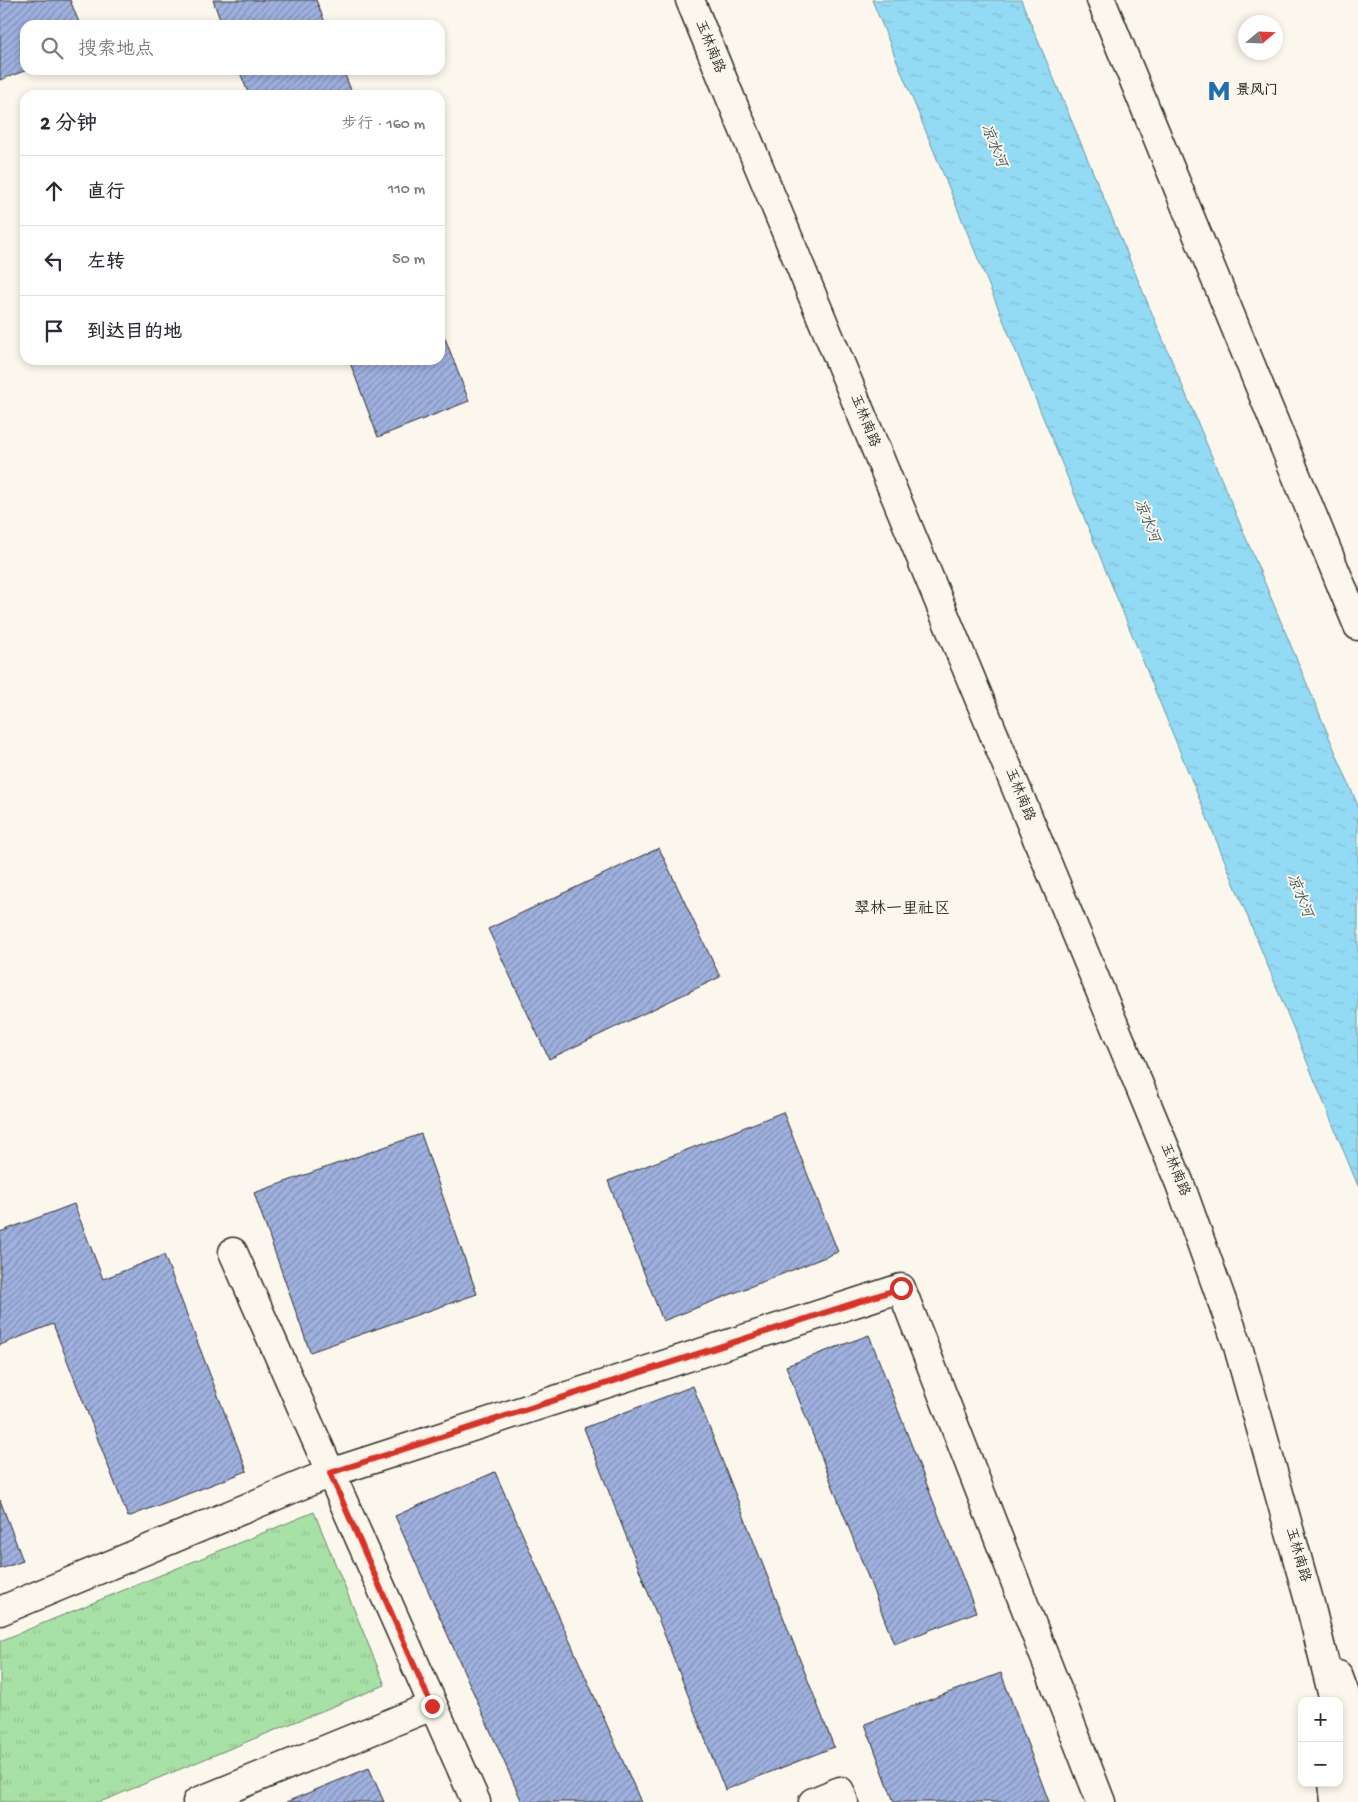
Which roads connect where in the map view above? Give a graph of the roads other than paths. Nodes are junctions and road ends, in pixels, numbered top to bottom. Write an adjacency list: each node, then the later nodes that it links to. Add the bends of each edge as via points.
1 (690, 0): 6 (street, 玉林南路, via 1180,1184 1237,1343)
2 (1101, 0): 3 (street)
3 (1358, 626)
4 (233, 1252): 5 (street)
5 (330, 1473): 7 (street); 10 (street); 19 (street, via 901,1288)
6 (1310, 1604): 8 (street, 玉林南路); 9 (street, 玉林南路); 11 (street, 玉林南路)
7 (0, 1611)
8 (1322, 1697)
9 (1333, 1697)
10 (432, 1706): 15 (street); 16 (street)
11 (1358, 1728)
12 (1343, 1738): 14 (street)
13 (1333, 1787): 20 (street)
14 (1358, 1798)
15 (198, 1802)
16 (476, 1802)
17 (813, 1802): 18 (street, via 840,1791)
18 (844, 1802)
19 (1101, 1802)
20 (1335, 1802)

